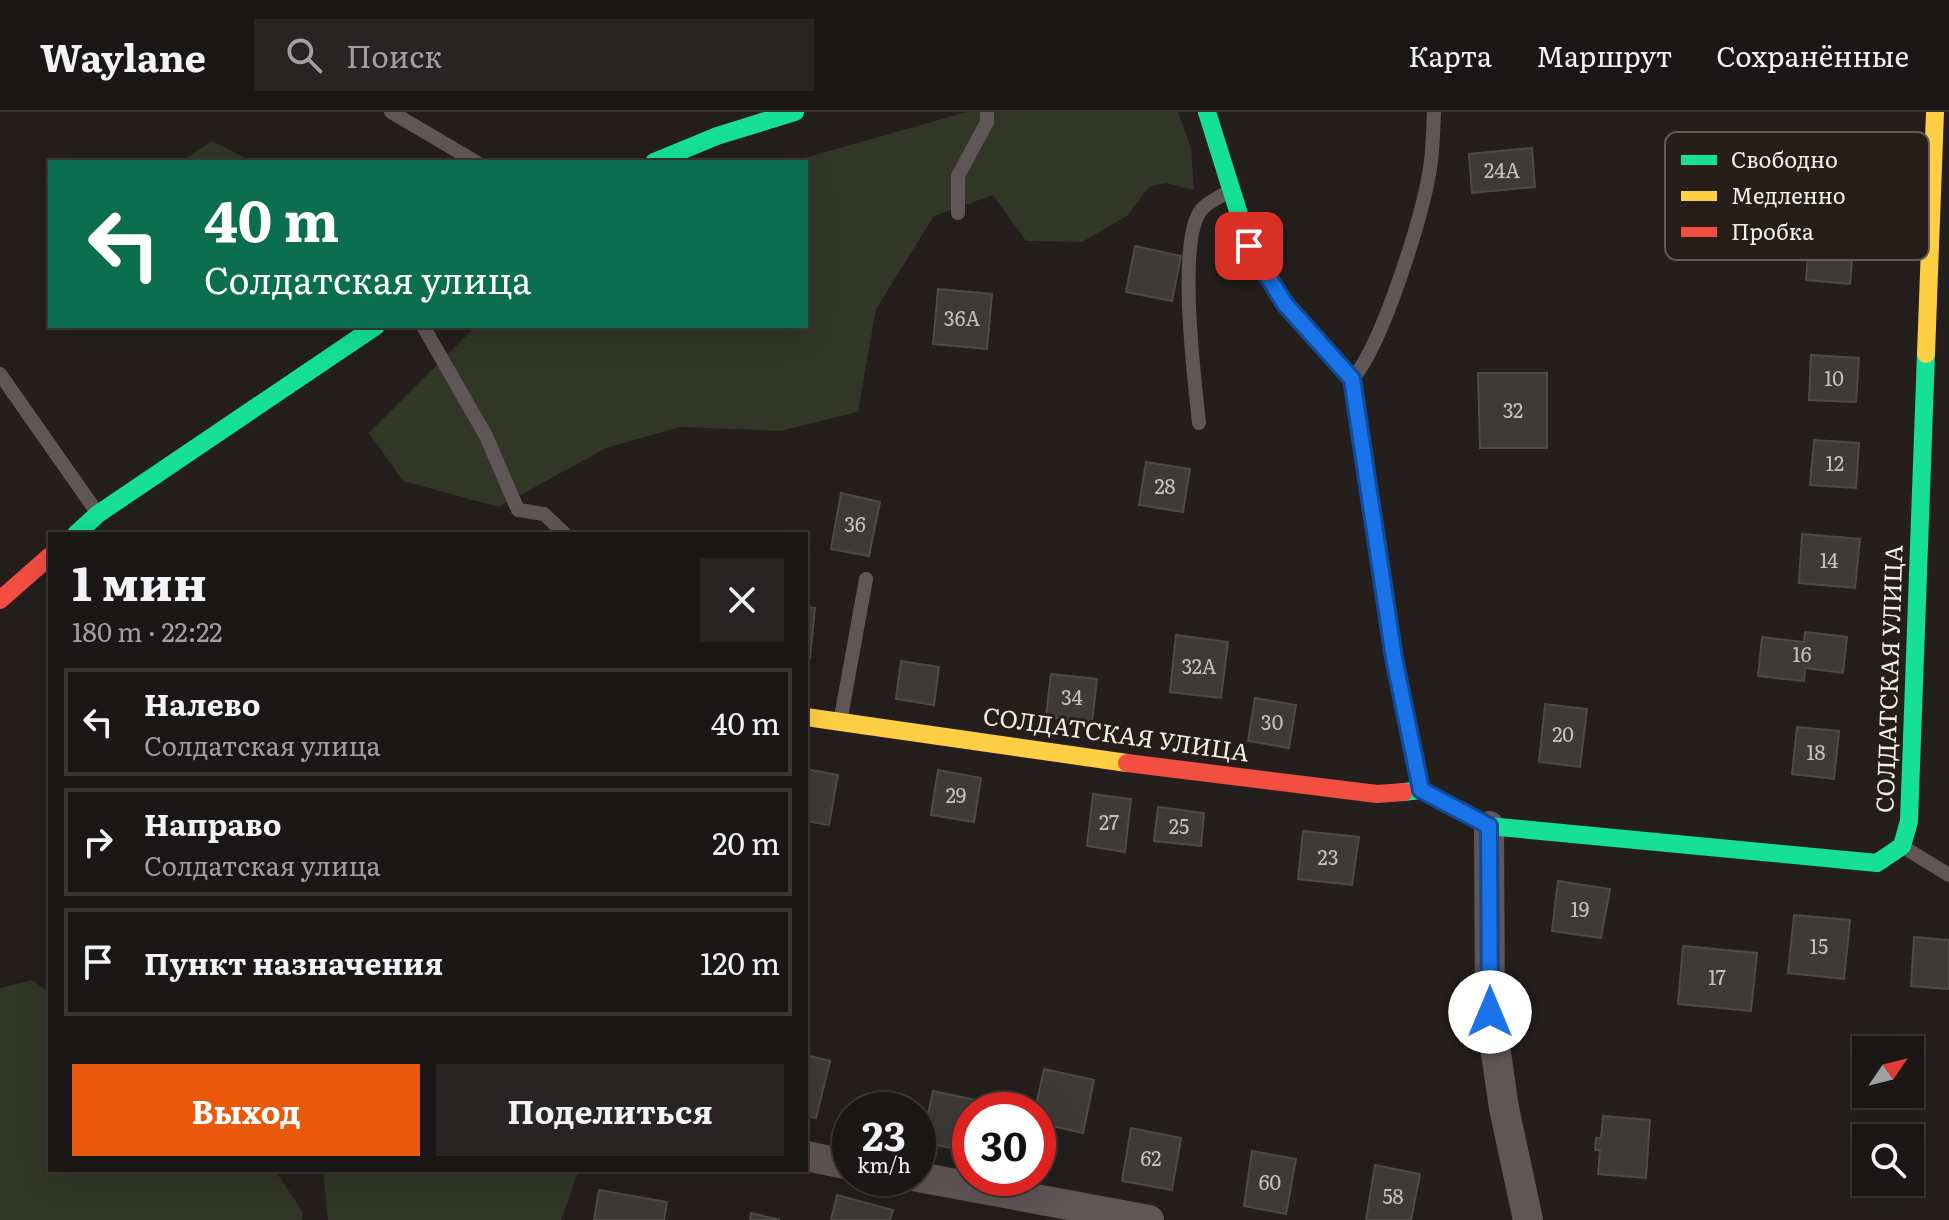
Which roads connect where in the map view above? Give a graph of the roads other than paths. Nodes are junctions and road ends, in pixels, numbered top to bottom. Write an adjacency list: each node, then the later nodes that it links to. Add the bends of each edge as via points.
1 (391, 112): 7 (lane)
2 (795, 112): 8 (street, via 715,130)
3 (987, 112): 10 (lane, via 987,122 958,176)
4 (1207, 112): 9 (street)
5 (1434, 112): 14 (lane, via 1429,174 1396,288 1364,364)
6 (1935, 112): 26 (street, СОЛДАТСКАЯ УЛИЦА, via 1909,821)
7 (473, 160)
8 (658, 160)
9 (1232, 190): 14 (street, via 1249,246 1285,304); 15 (lane, via 1202,209 1193,238 1189,335)
10 (958, 213)
11 (373, 328): 16 (street)
12 (424, 328): 18 (lane, via 486,436 518,510 544,514)
13 (0, 374): 16 (lane)
14 (1352, 379): 24 (street, via 1394,658)
15 (1199, 423)
16 (98, 514): 17 (street)
17 (78, 532)
18 (563, 532)
19 (48, 558): 21 (street)
20 (866, 579): 23 (lane)
21 (0, 600)
22 (808, 717): 23 (street, СОЛДАТСКАЯ УЛИЦА)
23 (841, 722): 24 (street, СОЛДАТСКАЯ УЛИЦА, via 1377,794)
24 (1421, 790): 25 (street, СОЛДАТСКАЯ УЛИЦА)
25 (1489, 826): 26 (street, СОЛДАТСКАЯ УЛИЦА, via 1877,863); 32 (street, via 1490,1012)
26 (1902, 846): 27 (lane)
27 (1949, 875)
28 (808, 1156): 29 (street)
29 (832, 1161)
30 (936, 1180): 31 (street)
31 (1149, 1220)
32 (1528, 1220)

